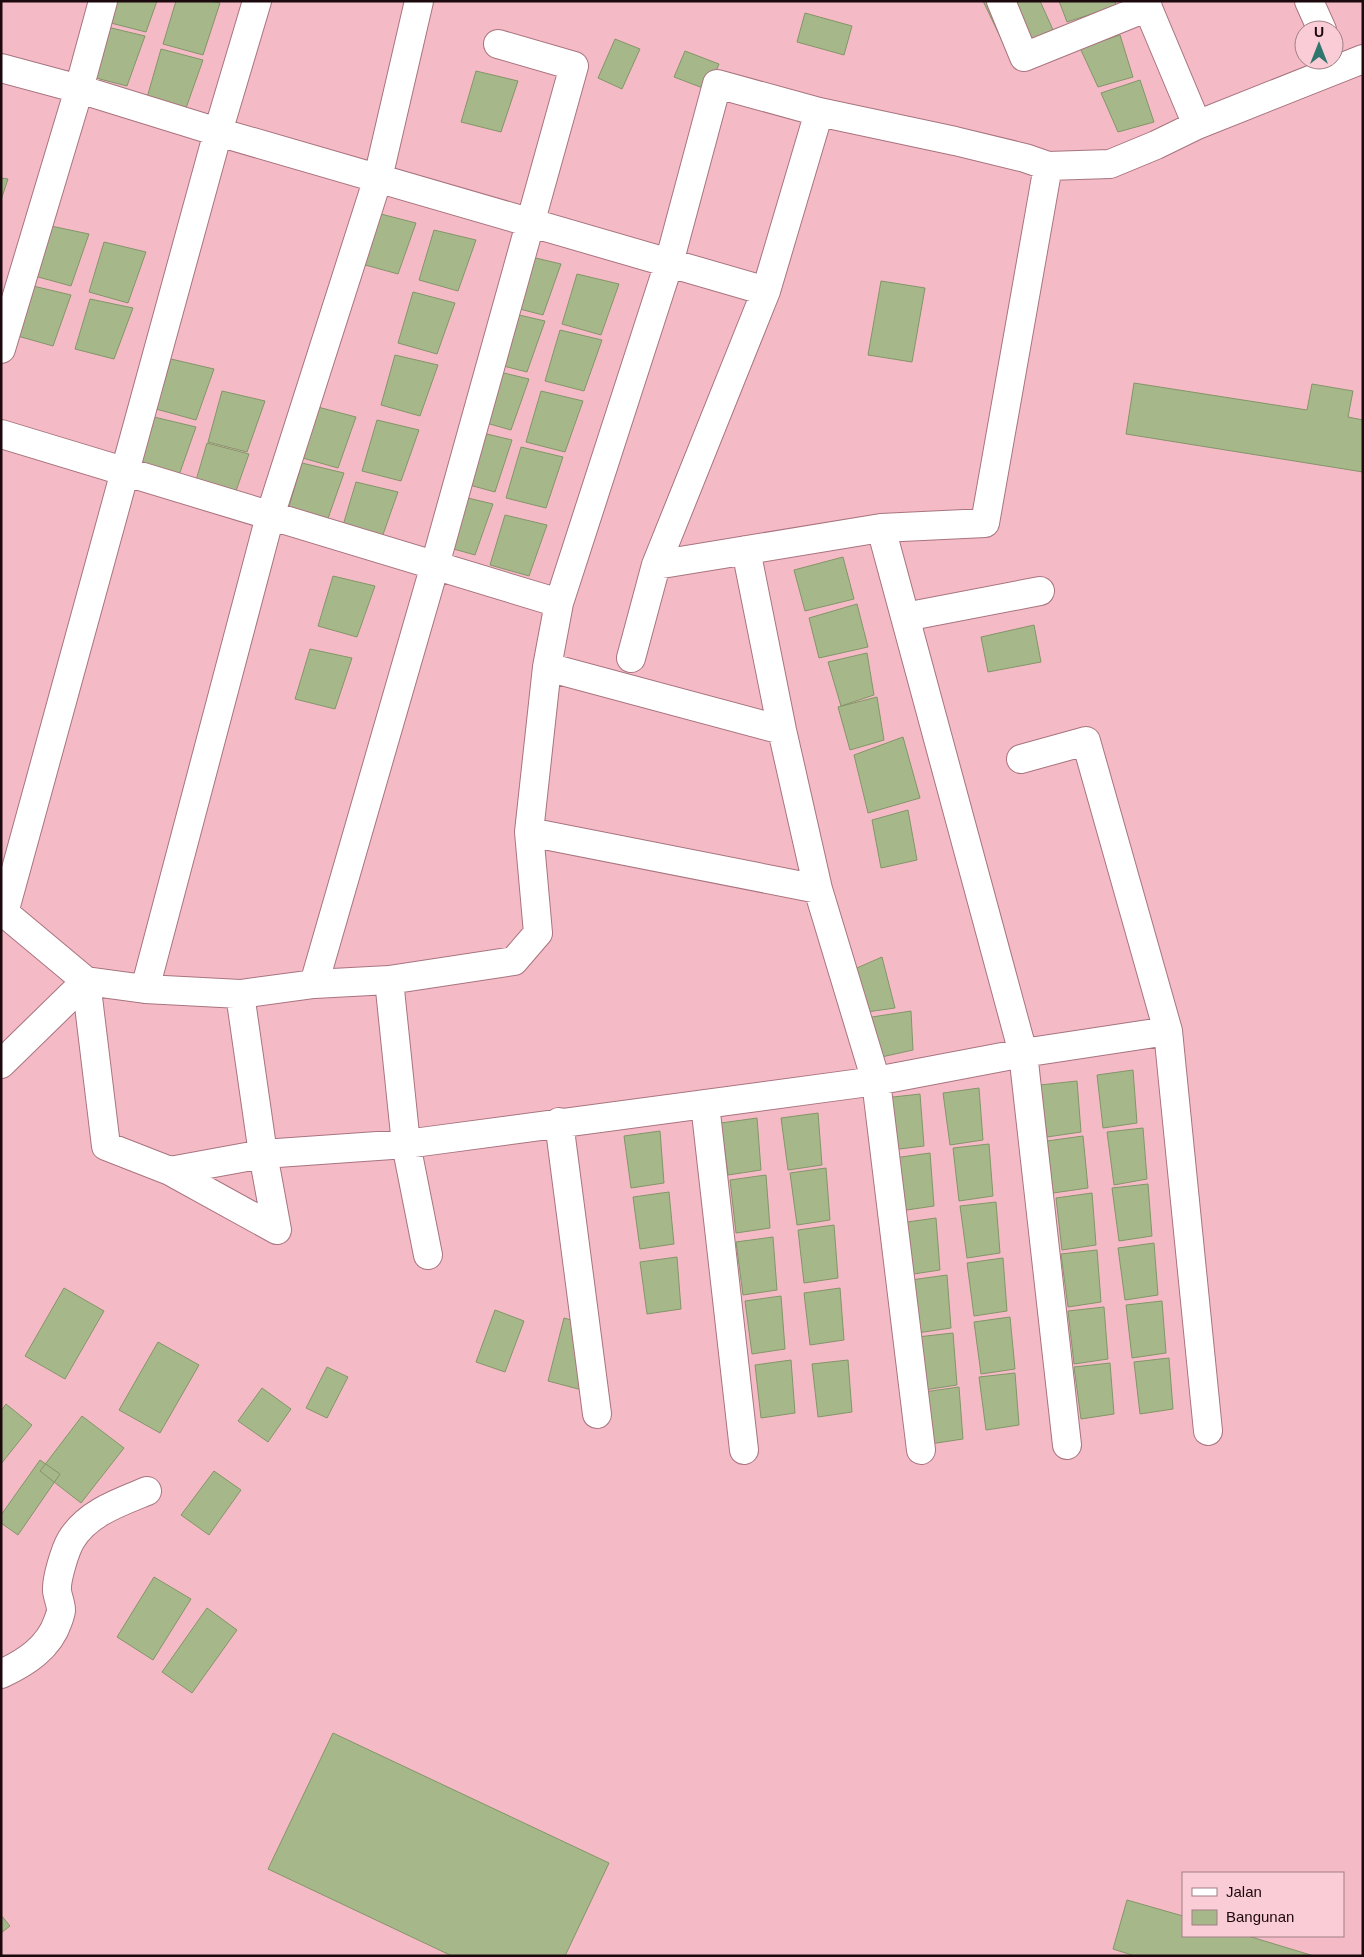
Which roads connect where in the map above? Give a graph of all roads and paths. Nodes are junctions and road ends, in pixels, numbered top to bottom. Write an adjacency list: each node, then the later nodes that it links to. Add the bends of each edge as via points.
1 (102, 1): 11 (street)
2 (256, 1): 14 (street)
3 (419, 1): 16 (street)
4 (1000, 1): 6 (street, via 1024,57)
5 (1309, 1): 7 (street)
6 (1147, 4): 13 (street)
7 (1318, 20)
8 (498, 44): 17 (street, via 574,66)
9 (1345, 62): 13 (street)
10 (1, 68): 11 (street)
11 (79, 89): 14 (street); 20 (street)
12 (820, 112): 15 (street, via 955,141); 18 (street, via 717,84); 19 (street)
13 (1197, 125): 15 (street, via 1110,164)
14 (218, 132): 16 (street); 22 (street)
15 (1048, 166): 24 (street, via 984,523)
16 (378, 178): 17 (street); 23 (street)
17 (529, 222): 18 (street); 26 (street)
18 (669, 263): 19 (street); 29 (street)
19 (766, 291): 27 (street)
20 (1, 348)
21 (1, 434): 22 (street)
22 (126, 472): 23 (street); 37 (street)
23 (270, 516): 26 (street); 41 (street)
24 (881, 528): 25 (street); 30 (street)
25 (746, 550): 27 (street); 33 (street)
26 (435, 565): 29 (street); 40 (street)
27 (656, 565): 31 (street)
28 (1040, 591): 30 (street)
29 (559, 603): 32 (street)
30 (905, 617): 44 (street)
31 (630, 658)
32 (547, 668): 33 (street); 35 (street)
33 (782, 730): 36 (street)
34 (1021, 759): 43 (street, via 1086,741)
35 (529, 832): 36 (street); 38 (street, via 538,933 514,961)
36 (818, 889): 46 (street)
37 (3, 911): 39 (street)
38 (389, 980): 40 (street); 49 (street)
39 (86, 981): 41 (street); 45 (street); 51 (street, via 106,1146)
40 (314, 984): 42 (street)
41 (145, 989): 42 (street)
42 (240, 994): 50 (street)
43 (1168, 1031): 44 (street); 54 (street)
44 (1023, 1053): 46 (street); 55 (street)
45 (1, 1064)
46 (876, 1081): 47 (street); 57 (street)
47 (704, 1104): 48 (street); 56 (street)
48 (559, 1122): 49 (street); 53 (street)
49 (406, 1144): 50 (street); 52 (street)
50 (264, 1154): 51 (street); 51 (street, via 277,1230)
51 (170, 1171)
52 (428, 1256)
53 (597, 1414)
54 (1208, 1431)
55 (1067, 1445)
56 (744, 1450)
57 (921, 1450)
58 (147, 1491): 59 (street, via 93,1516 70,1540 60,1570 57,1590 61,1611 55,1630 42,1649 21,1665)
59 (1, 1674)

